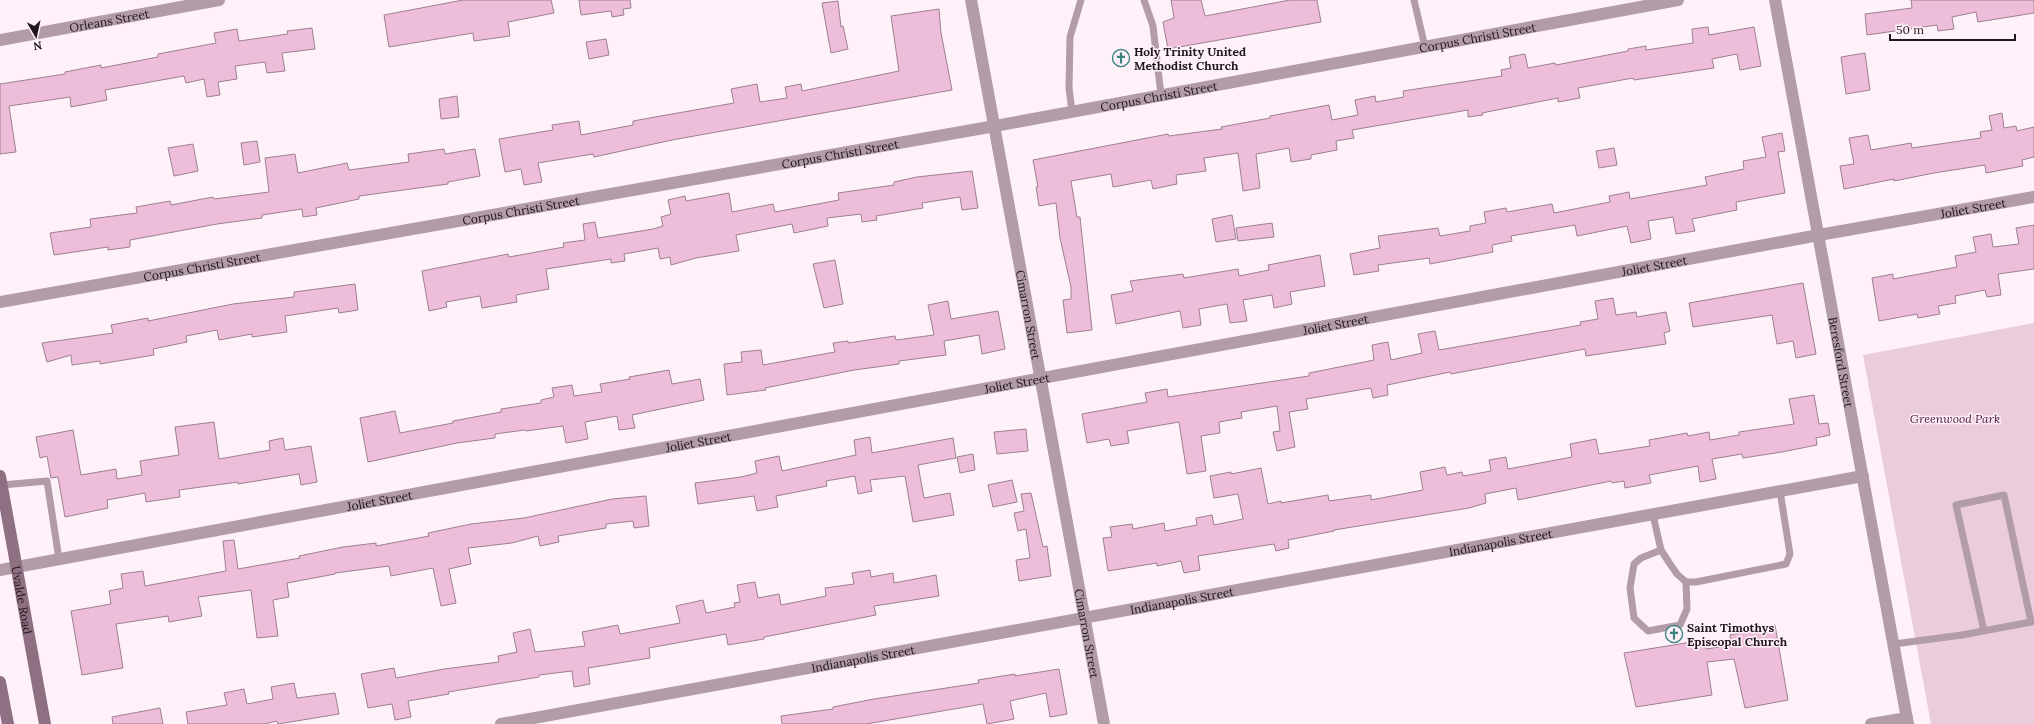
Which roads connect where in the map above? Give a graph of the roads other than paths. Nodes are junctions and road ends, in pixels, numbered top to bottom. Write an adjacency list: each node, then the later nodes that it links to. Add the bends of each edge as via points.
1 (219, 0): 8 (street, Orleans Street)
2 (971, 0): 12 (street, Cimarron Street)
3 (1082, 0): 11 (lane, via 1070,37 1069,88)
4 (1144, 0): 10 (lane, via 1153,26)
5 (1414, 0): 9 (lane)
6 (1678, 0): 9 (street, Corpus Christi Street)
7 (1775, 0): 14 (street, Beresford Street)
8 (0, 40)
9 (1425, 47): 10 (street, Corpus Christi Street)
10 (1161, 95): 11 (street, Corpus Christi Street)
11 (1072, 112): 12 (street, Corpus Christi Street)
12 (995, 126): 15 (street, Corpus Christi Street); 16 (street, Cimarron Street)
13 (2034, 197): 14 (street, Joliet Street)
14 (1819, 235): 16 (street, Joliet Street); 17 (street, Beresford Street)
15 (0, 302)
16 (1041, 379): 22 (street, Joliet Street); 26 (street, Cimarron Street)
17 (1863, 476): 19 (street, Indianapolis Street); 28 (street, Beresford Street)
18 (1, 480): 22 (lane, via 47,481); 23 (main road, Uvalde Road)
19 (1780, 491): 20 (street, Indianapolis Street); 25 (lane, via 1790,554 1786,564)
20 (1653, 514): 21 (lane); 26 (street, Indianapolis Street)
21 (1661, 550): 25 (lane, via 1677,574); 25 (lane, via 1634,564 1630,588 1634,618 1648,631 1680,625 1687,609)
22 (59, 559): 23 (street, Joliet Street)
23 (15, 567): 24 (street, Joliet Street); 32 (main road, Uvalde Road)
24 (0, 570)
25 (1686, 582)
26 (1085, 619): 33 (street, Indianapolis Street); 34 (street, Cimarron Street)
27 (1984, 631): 27 (lane, via 2031,622 2004,495 1956,505); 28 (lane)
28 (1894, 644): 30 (street, Beresford Street)
29 (0, 682): 31 (main road)
30 (1908, 721): 35 (street)
31 (8, 724)
32 (44, 724)
33 (501, 724)
34 (1104, 724)
35 (1871, 724)

